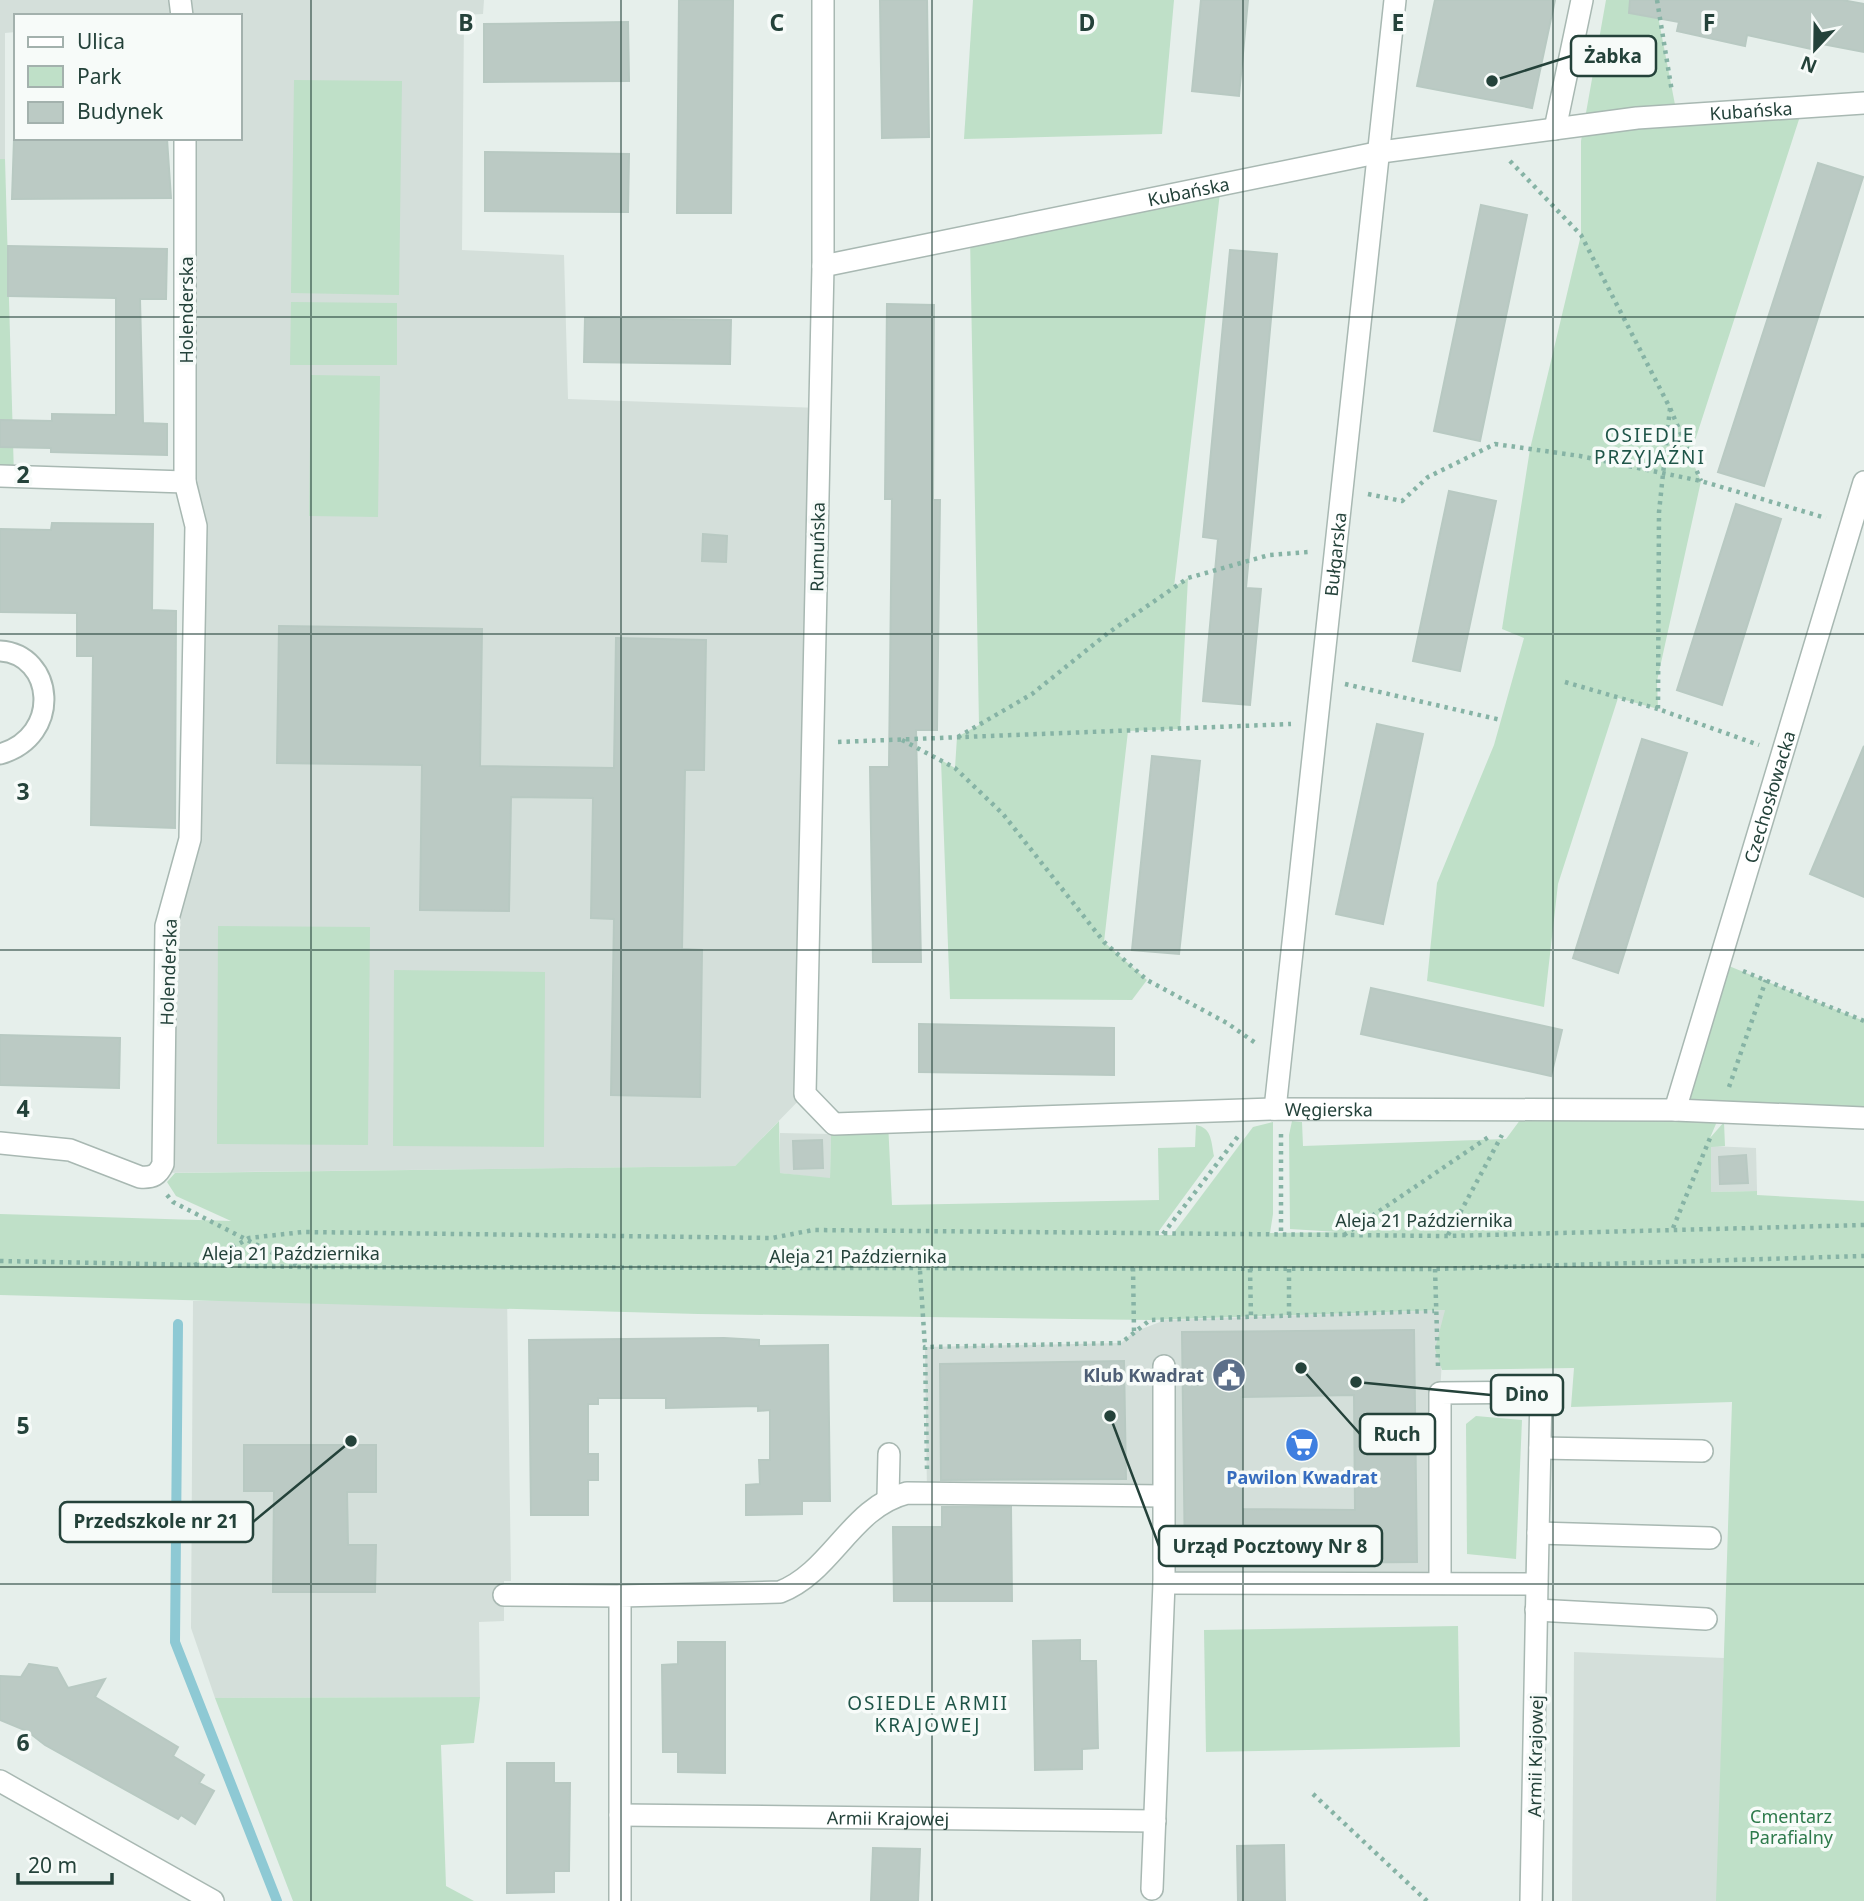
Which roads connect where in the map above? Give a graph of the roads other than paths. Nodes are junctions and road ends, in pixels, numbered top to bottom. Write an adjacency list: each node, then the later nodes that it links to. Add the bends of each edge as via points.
1 (823, 0): 8 (street, Rumuńska)
2 (1395, 0): 7 (street, Bułgarska)
3 (1582, 0): 5 (street)
4 (1864, 103): 5 (street, Kubańska)
5 (1555, 129): 7 (street, Kubańska)
6 (185, 140): 10 (street, Holenderska)
7 (1381, 152): 8 (street, Kubańska); 15 (street, Bułgarska)
8 (823, 266): 14 (street, Rumuńska)
9 (0, 476): 10 (street)
10 (185, 482): 18 (street, Holenderska, via 196,526 190,839 166,926 164,1154 159,1173 141,1177 70,1150)
11 (1864, 482): 16 (street, Czechosłowacka)
12 (0, 651): 13 (lane, via 24,660 36,673 44,707 40,725 29,739)
13 (0, 754)
14 (805, 1094): 15 (street, Węgierska, via 834,1124)
15 (1271, 1109): 16 (street, Węgierska, via 1512,1116)
16 (1675, 1110): 17 (street, Węgierska)
17 (1864, 1118)
18 (0, 1143)
19 (1164, 1366): 23 (street)
20 (1540, 1448): 21 (street); 25 (street, Armii Krajowej); 27 (street, Armii Krajowej, via 1541,1392 1440,1393)
21 (1702, 1451)
22 (889, 1454): 24 (street)
23 (1163, 1496): 24 (street, via 907,1493); 28 (street)
24 (888, 1497): 31 (street, via 872,1507 798,1585 780,1592)
25 (1538, 1533): 26 (street); 29 (street, Armii Krajowej)
26 (1710, 1538)
27 (1440, 1583): 28 (street); 29 (street)
28 (1164, 1584): 36 (street)
29 (1537, 1584): 32 (street, Armii Krajowej)
30 (504, 1595): 31 (street)
31 (620, 1597): 35 (street)
32 (1536, 1610): 33 (street); 40 (street, Armii Krajowej)
33 (1706, 1619)
34 (0, 1781): 38 (street)
35 (620, 1815): 36 (street, Armii Krajowej); 39 (street)
36 (1155, 1821): 37 (street)
37 (1152, 1889)
38 (213, 1901)
39 (620, 1901)
40 (1531, 1901)

